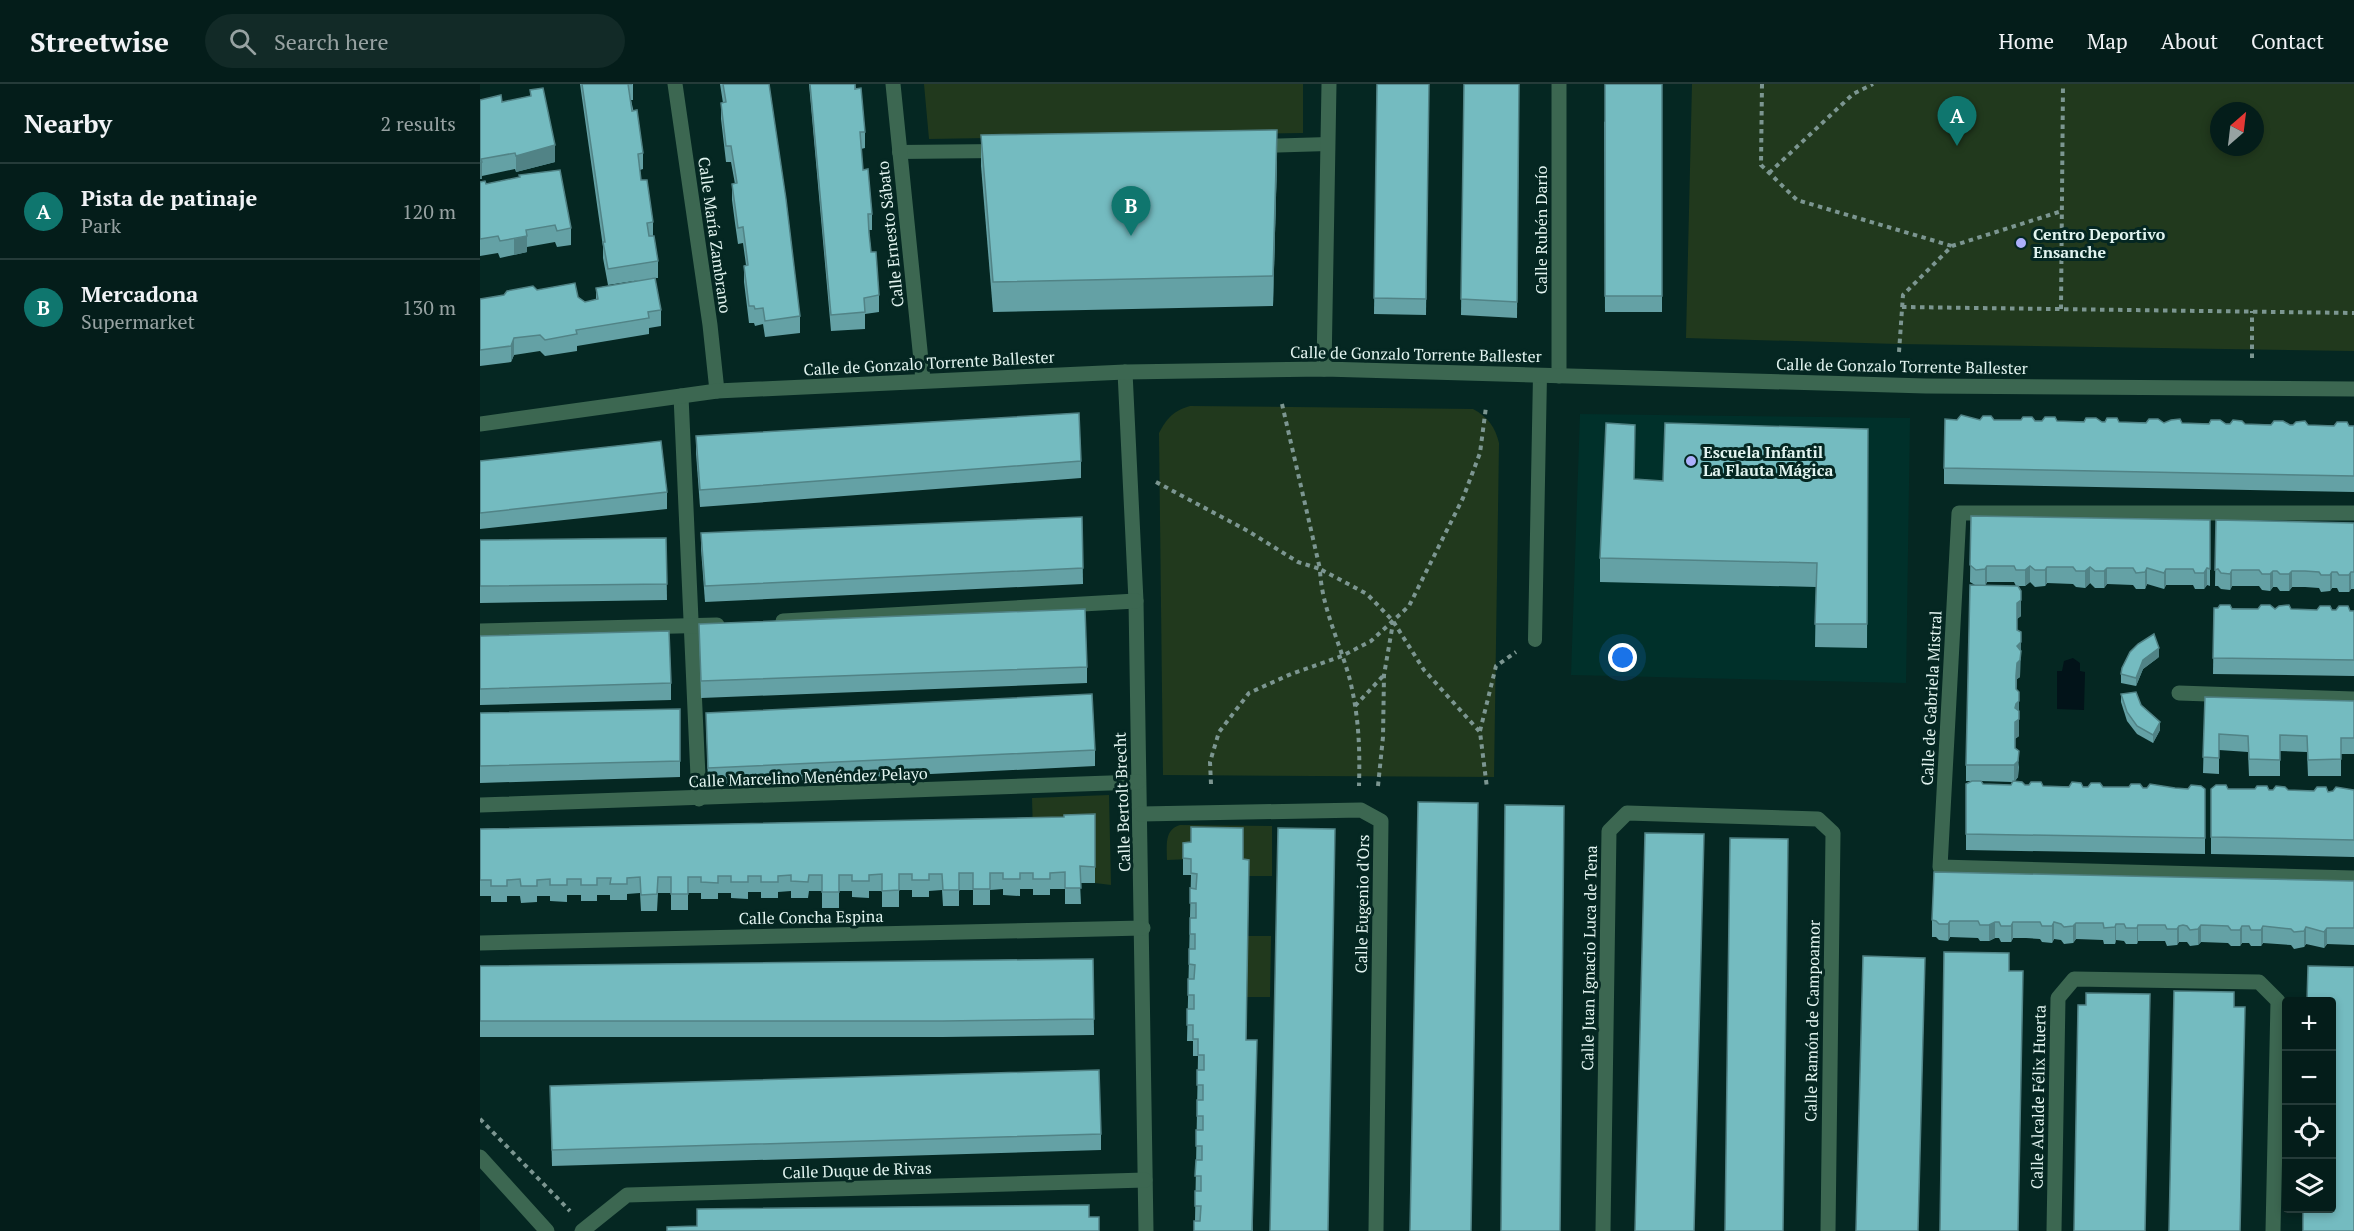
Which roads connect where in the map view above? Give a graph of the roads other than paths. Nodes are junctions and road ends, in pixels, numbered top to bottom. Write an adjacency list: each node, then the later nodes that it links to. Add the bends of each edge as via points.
1 (675, 84): 15 (street, Calle María Zambrano)
2 (893, 84): 8 (street, Calle Ernesto Sábato)
3 (1329, 84): 5 (street)
4 (1559, 84): 12 (street, Calle Rubén Darío)
5 (1328, 144): 6 (lane); 9 (street)
6 (1246, 146)
7 (1007, 151): 8 (lane)
8 (899, 152): 13 (street, Calle Ernesto Sábato)
9 (1324, 369): 10 (street, Calle de Gonzalo Torrente Ballester); 11 (street, Calle de Gonzalo Torrente Ballester)
10 (1125, 372): 13 (street, Calle de Gonzalo Torrente Ballester); 19 (street, Calle Bertolt Brecht)
11 (1540, 375): 12 (street, Calle de Gonzalo Torrente Ballester); 24 (lane)
12 (1559, 376): 14 (street, Calle de Gonzalo Torrente Ballester, via 1926,386)
13 (923, 380): 15 (street, Calle de Gonzalo Torrente Ballester)
14 (2354, 389)
15 (717, 391): 16 (street, Calle de Gonzalo Torrente Ballester)
16 (681, 396): 17 (street, Calle de Gonzalo Torrente Ballester); 22 (street)
17 (480, 424)
18 (2354, 513): 32 (street, Calle de Gabriela Mistral, via 1959,513 1940,867)
19 (1136, 601): 20 (street); 27 (street, Calle Bertolt Brecht)
20 (763, 622)
21 (727, 624): 22 (street)
22 (691, 626): 23 (street); 28 (street)
23 (480, 631)
24 (1535, 640)
25 (2179, 693): 26 (street)
26 (2354, 699)
27 (1138, 782): 28 (street, Calle Marcelino Menéndez Pelayo); 30 (street, Calle Bertolt Brecht)
28 (699, 799): 29 (street, Calle Marcelino Menéndez Pelayo)
29 (480, 805)
30 (1141, 814): 33 (street, Calle Bertolt Brecht); 40 (street, Calle Eugenio d'Ors, via 1361,810 1381,821)
31 (1818, 819): 41 (street, Calle Juan Ignacio Luca de Tena, via 1627,813 1609,831); 42 (street, Calle Ramón de Campoamor, via 1833,832)
32 (2354, 878)
33 (1143, 928): 34 (street, Calle Concha Espina); 36 (street, Calle Bertolt Brecht)
34 (480, 943)
35 (480, 1157): 38 (street)
36 (1145, 1180): 37 (street, Calle Duque de Rivas, via 627,1195); 39 (street, Calle Bertolt Brecht)
37 (584, 1229)
38 (548, 1231)
39 (1146, 1231)
40 (1376, 1231)
41 (1604, 1231)
42 (1828, 1231)
43 (2054, 1231): 44 (street, Calle Alcalde Félix Huerta, via 2058,998 2074,979 2259,982 2278,1001)
44 (2273, 1231)

